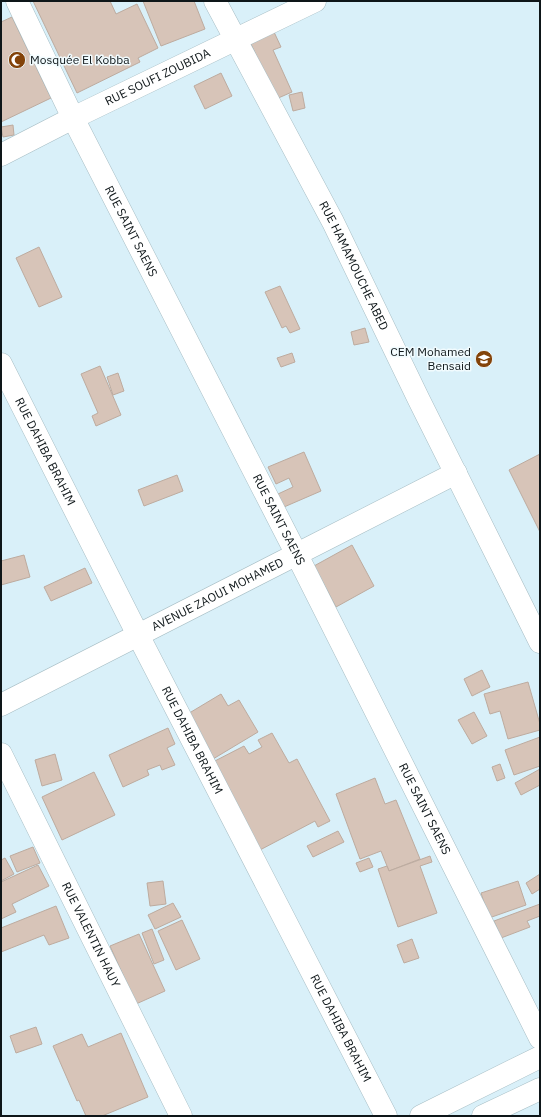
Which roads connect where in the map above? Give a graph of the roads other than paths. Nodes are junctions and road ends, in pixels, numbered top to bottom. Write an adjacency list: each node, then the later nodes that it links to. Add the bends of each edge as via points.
1 (18, 1): 5 (street, RUE SAINT SAENS)
2 (215, 1): 4 (street, RUE HAMAMOUCHE ABED)
3 (315, 1): 4 (street, RUE SOUFI ZOUBIDA)
4 (236, 39): 5 (street, RUE SOUFI ZOUBIDA); 8 (street, RUE HAMAMOUCHE ABED, via 333,222)
5 (73, 118): 6 (street, RUE SOUFI ZOUBIDA); 9 (street, RUE SAINT SAENS)
6 (1, 155)
7 (1, 364): 10 (street, RUE DAHIBA BRAHIM)
8 (456, 473): 9 (street, AVENUE ZAOUI MOHAMED); 11 (street, RUE HAMAMOUCHE ABED)
9 (297, 555): 10 (street, AVENUE ZAOUI MOHAMED); 14 (street, RUE SAINT SAENS)
10 (138, 635): 12 (street, AVENUE ZAOUI MOHAMED); 18 (street, RUE DAHIBA BRAHIM)
11 (540, 642)
12 (1, 705)
13 (1, 754): 17 (street, RUE VALENTIN HAUY)
14 (540, 1038)
15 (540, 1057): 19 (street)
16 (540, 1089): 20 (street)
17 (181, 1116)
18 (386, 1116)
19 (421, 1116)
20 (483, 1116)

